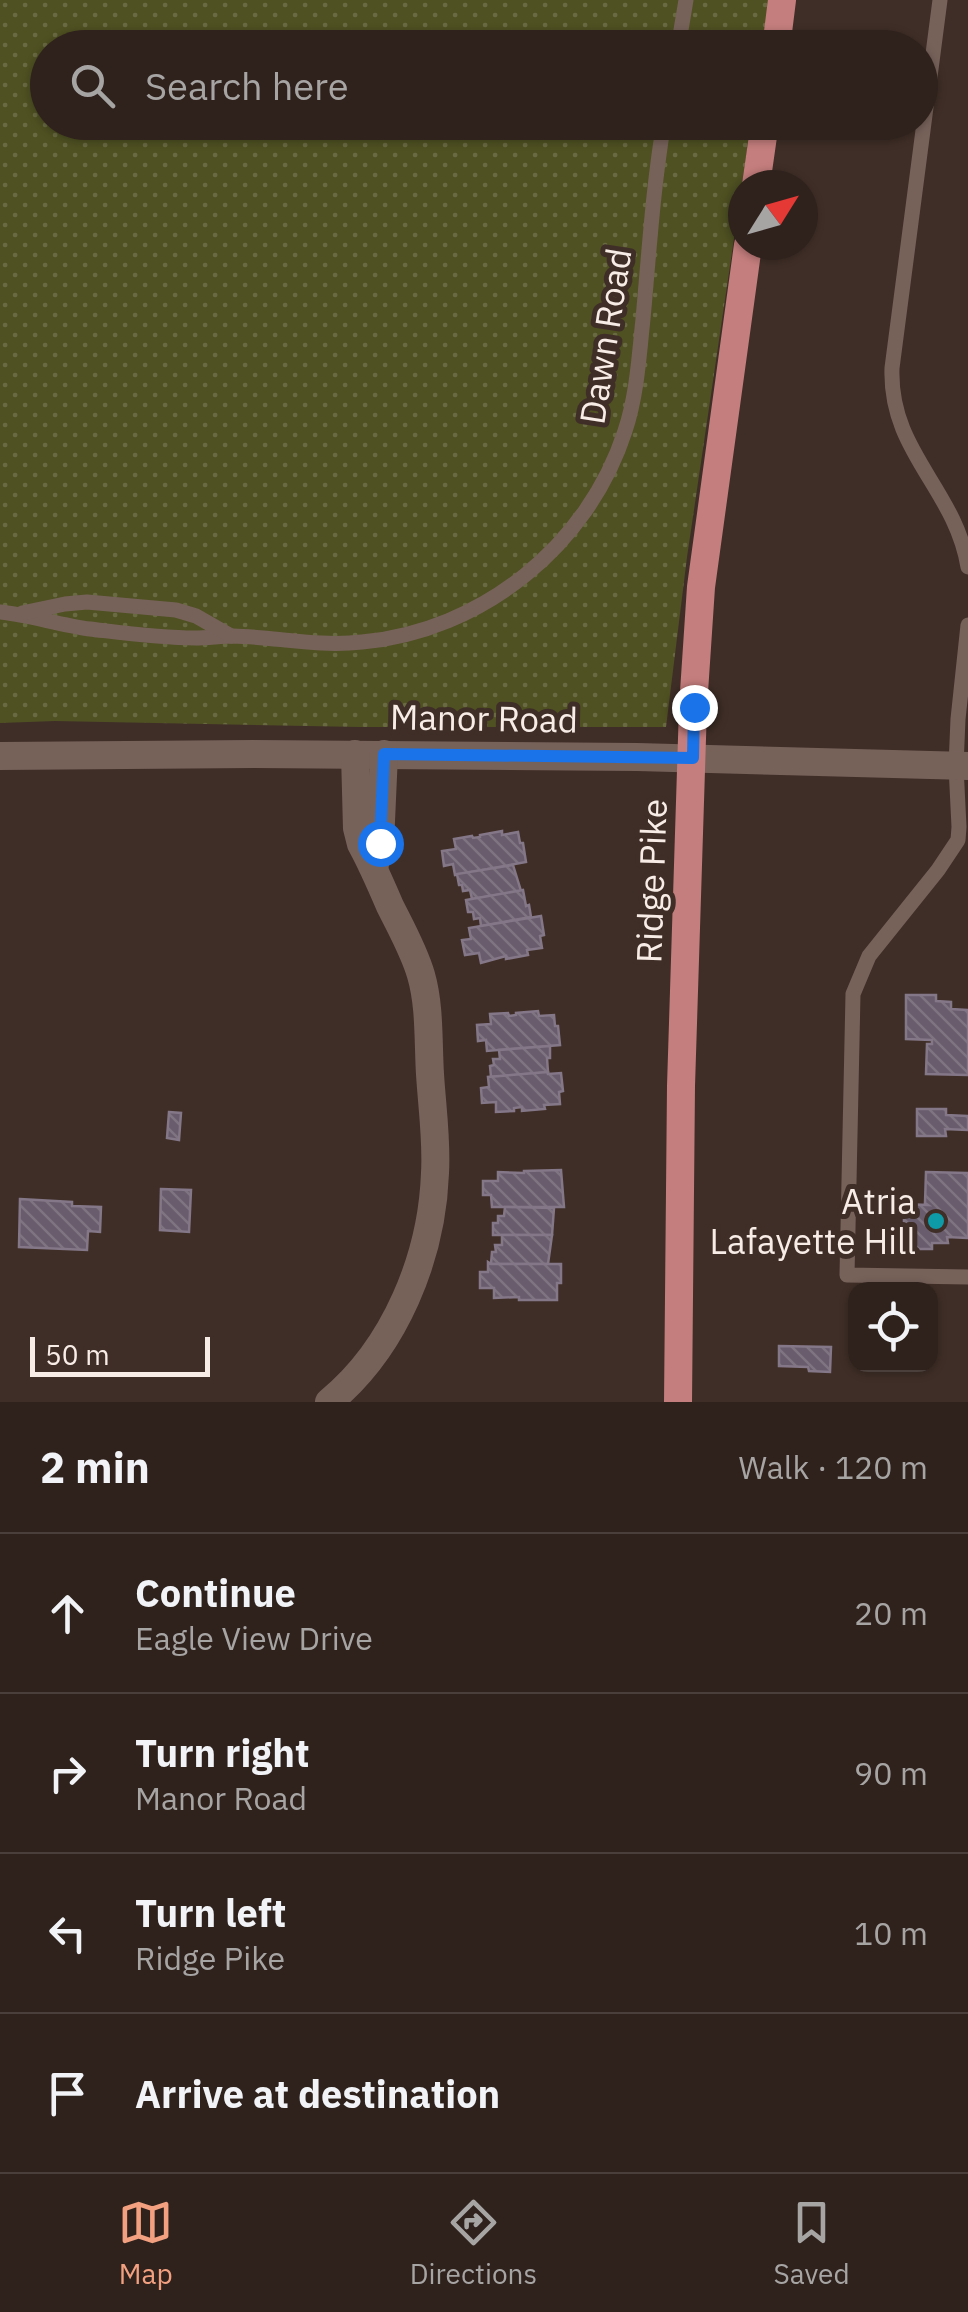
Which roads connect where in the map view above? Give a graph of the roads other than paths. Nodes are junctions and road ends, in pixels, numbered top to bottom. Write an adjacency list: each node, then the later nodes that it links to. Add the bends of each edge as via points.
1 (686, 0): 4 (lane)
2 (782, 0): 5 (main road)
3 (940, 0): 6 (lane)
4 (681, 30)
5 (778, 30)
6 (936, 30)
7 (662, 140): 16 (lane, Dawn Road, via 632,402 608,472 568,533 506,590 438,626 360,642)
8 (762, 140): 10 (main road)
9 (922, 140): 12 (lane, via 891,388 898,421 948,508)
10 (758, 170)
11 (746, 260): 20 (main road, Ridge Pike, via 701,587)
12 (968, 567)
13 (0, 612): 14 (lane, Dawn Road)
14 (18, 614): 16 (lane, Dawn Road, via 156,636); 16 (lane, Dawn Road, via 87,602 176,610)
15 (968, 625): 21 (lane, via 958,719)
16 (231, 636)
17 (355, 754): 18 (street, Manor Road); 19 (street, Manor Road); 23 (street, via 357,828)
18 (384, 754): 20 (street, Manor Road); 23 (street)
19 (0, 756)
20 (693, 758): 21 (street, Manor Road); 26 (main road, Ridge Pike)
21 (962, 766): 22 (lane)
22 (963, 841): 24 (lane, via 870,956 853,994 847,1275)
23 (374, 868): 25 (street, via 422,977 436,1174 430,1223 400,1308 366,1364)
24 (968, 1277)
25 (329, 1402)
26 (678, 1402)

